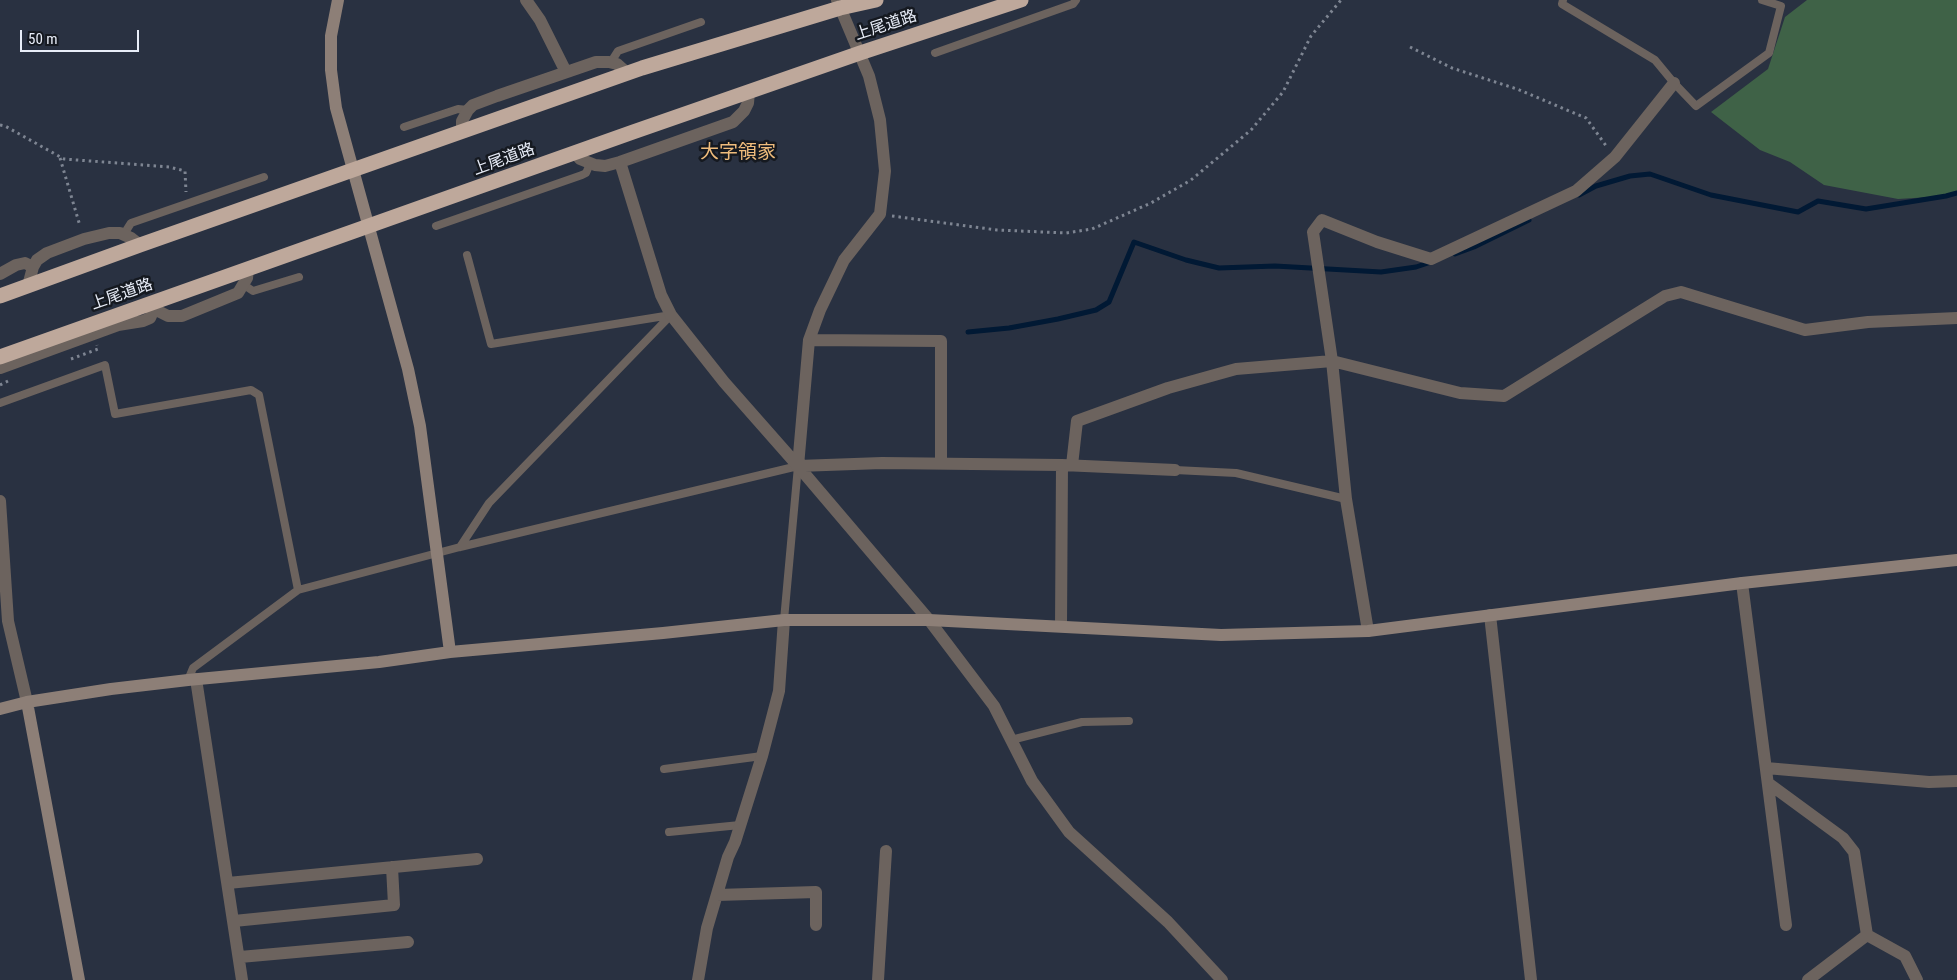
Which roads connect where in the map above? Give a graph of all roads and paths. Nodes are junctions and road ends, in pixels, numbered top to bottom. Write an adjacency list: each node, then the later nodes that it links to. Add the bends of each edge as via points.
1 (338, 0): 28 (street, via 331,36 331,70 336,108)
2 (526, 0): 15 (street, via 540,20)
3 (876, 0): 9 (highway, 上尾道路)
4 (1021, 0): 12 (highway, 上尾道路)
5 (1076, 0): 13 (lane)
6 (1341, 0): 31 (path, via 1311,36 1283,92 1251,130 1191,180 1151,202 1092,229 1066,234 997,230)
7 (1563, 0): 17 (lane, via 1562,4 1655,60)
8 (1762, 0): 17 (lane, via 1781,6 1769,53 1696,106)
9 (838, 4): 12 (street); 16 (highway, 上尾道路)
10 (701, 22): 14 (lane, via 618,51)
11 (1410, 47): 25 (path, via 1452,68 1517,89 1586,118)
12 (860, 53): 18 (highway, 上尾道路); 31 (street, via 880,120 885,171)
13 (936, 53)
14 (612, 62): 15 (street, via 596,62); 16 (street)
15 (566, 72): 19 (street, via 496,96)
16 (628, 73): 22 (highway, 上尾道路)
17 (1674, 83): 25 (street)
18 (749, 92): 23 (highway, 上尾道路); 26 (street, via 744,111 733,122)
19 (468, 110): 21 (lane, via 458,109); 22 (street, via 462,121)
20 (0, 125): 24 (path)
21 (404, 128)
22 (462, 131): 28 (highway, 上尾道路)
23 (575, 153): 27 (street); 33 (highway, 上尾道路)
24 (60, 157): 30 (path, via 185,171); 35 (path)
25 (1615, 157): 50 (street, via 1576,190 1431,259 1322,220 1313,232)
26 (620, 162): 27 (street, via 605,166); 46 (street, via 661,295)
27 (590, 164): 32 (lane, via 582,176)
28 (352, 170): 33 (street); 36 (highway, 上尾道路)
29 (264, 177): 30 (lane)
30 (186, 203): 34 (lane, via 131,223)
31 (880, 214): 48 (street, via 844,260)
32 (436, 226)
33 (368, 227): 39 (highway, 上尾道路); 60 (street, via 420,426)
34 (124, 234): 35 (street, via 109,233); 36 (street)
35 (84, 239): 38 (street, via 47,253)
36 (140, 245): 43 (highway, 上尾道路)
37 (467, 255): 46 (lane, via 491,344)
38 (32, 266): 40 (street, via 25,263 16,265); 43 (street)
39 (248, 269): 42 (street); 45 (highway, 上尾道路)
40 (0, 274)
41 (299, 277): 42 (lane, via 253,291)
42 (244, 285): 45 (street, via 238,293 182,316 168,316)
43 (28, 286): 44 (highway, 上尾道路)
44 (0, 296)
45 (152, 306): 49 (highway, 上尾道路); 51 (street, via 150,318 143,321 118,325)
46 (671, 314): 55 (street, via 724,382); 59 (lane, via 489,503)
47 (1957, 318): 50 (street, via 1868,322 1805,330 1681,292 1665,296 1504,396 1460,393)
48 (809, 340): 53 (street, via 940,341); 55 (street)
49 (0, 357)
50 (1332, 361): 54 (street, via 1236,369 1168,388 1077,421); 57 (street)
51 (0, 368)
52 (0, 403): 63 (lane, via 105,365 115,414 251,390 259,395)
53 (941, 463): 54 (street); 55 (street)
54 (1067, 465): 56 (street); 68 (street)
55 (798, 466): 59 (lane); 65 (lane); 66 (street)
56 (1175, 470): 57 (lane, via 1236,473)
57 (1346, 499): 69 (street)
58 (0, 501): 67 (street)
59 (460, 547): 60 (lane)
60 (438, 553): 63 (lane); 70 (street)
61 (1957, 560): 62 (street)
62 (1742, 583): 64 (street); 77 (street)
63 (298, 590): 71 (lane, via 193,668)
64 (1490, 615): 69 (street); 99 (street)
65 (784, 620): 66 (street); 70 (street); 76 (street, via 779,691)
66 (929, 620): 68 (street); 75 (street, via 994,706)
67 (4, 622): 72 (street)
68 (1061, 626): 69 (street, via 1221,635)
69 (1368, 631)
70 (450, 652): 71 (street, via 379,662)
71 (192, 679): 72 (street); 86 (street)
72 (27, 702): 73 (street); 94 (street)
73 (0, 709)
74 (1129, 722): 75 (lane, via 1082,722)
75 (1011, 740): 98 (street, via 1032,782 1069,832 1168,922)
76 (762, 756): 78 (lane); 81 (street)
77 (1766, 768): 79 (street, via 1929,782); 80 (street)
78 (664, 769)
79 (1957, 781)
80 (1768, 783): 90 (street); 91 (street, via 1843,838 1854,852)
81 (740, 825): 82 (lane); 87 (street)
82 (669, 832)
83 (886, 851): 97 (street)
84 (477, 859): 85 (street)
85 (392, 867): 86 (street); 88 (street, via 394,905)
86 (228, 883): 88 (street)
87 (717, 895): 89 (street, via 816,892); 96 (street, via 707,928)
88 (234, 921): 93 (street)
89 (816, 925)
90 (1786, 925)
91 (1867, 936): 100 (street); 101 (street, via 1905,956)
92 (408, 942): 93 (street)
93 (240, 957): 95 (street)
94 (79, 980)
95 (242, 980)
96 (698, 980)
97 (878, 980)
98 (1222, 980)
99 (1531, 980)
100 (1808, 980)
101 (1917, 980)

